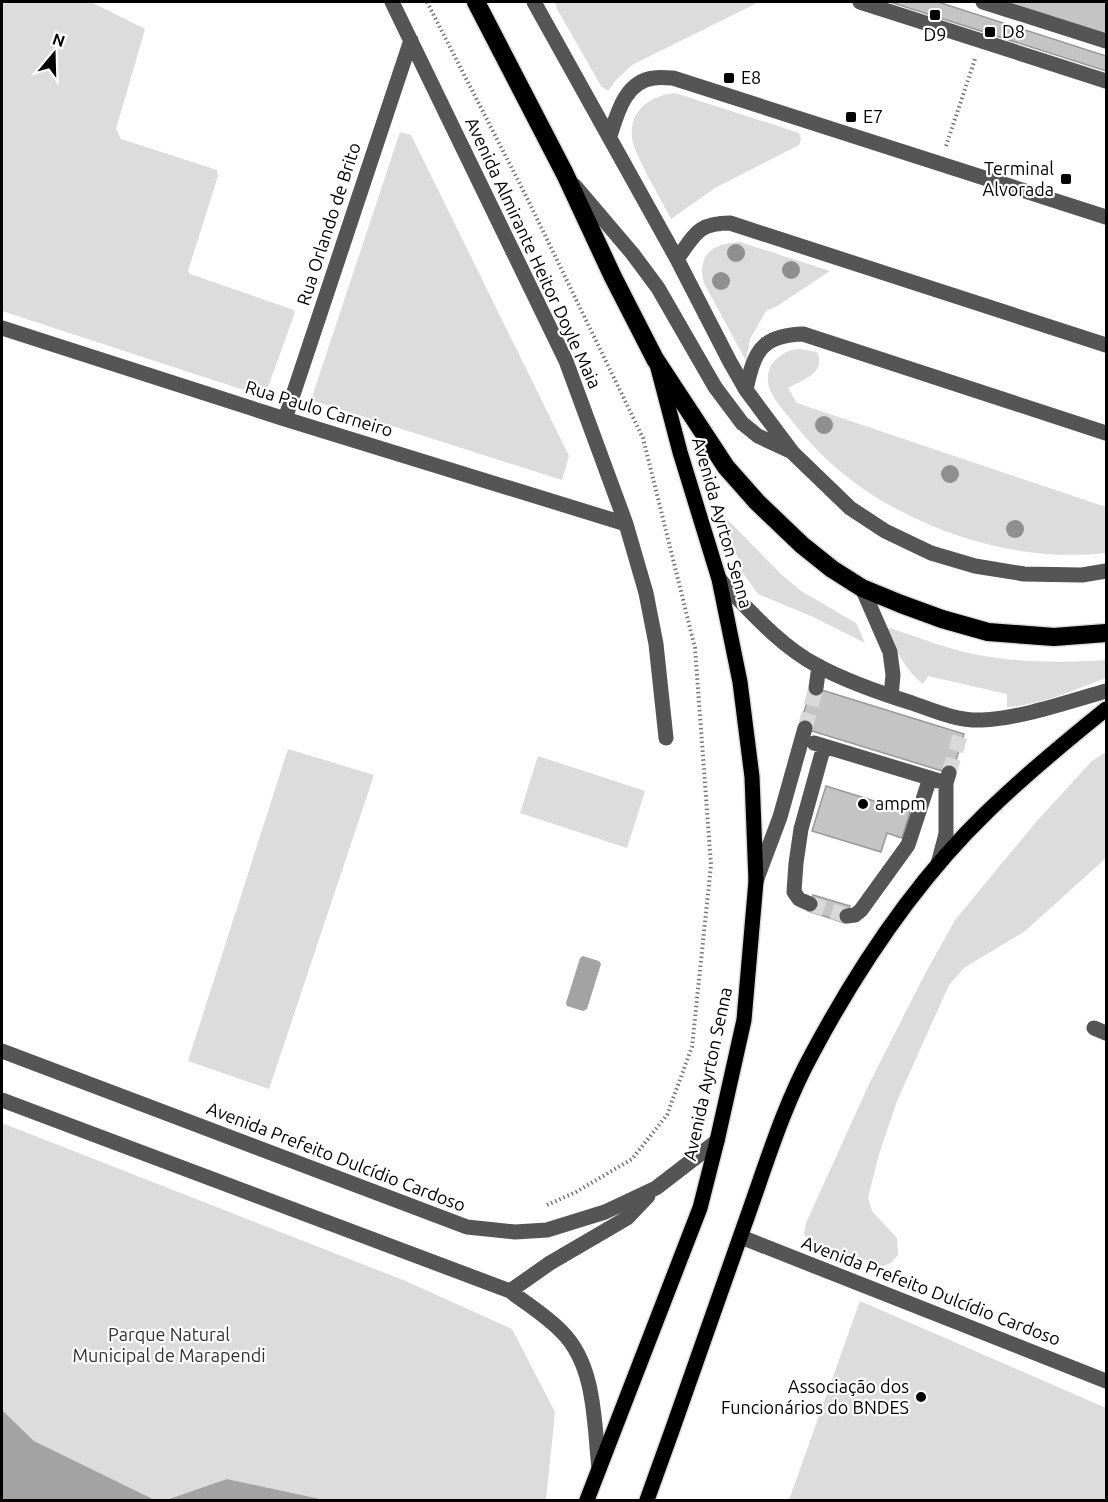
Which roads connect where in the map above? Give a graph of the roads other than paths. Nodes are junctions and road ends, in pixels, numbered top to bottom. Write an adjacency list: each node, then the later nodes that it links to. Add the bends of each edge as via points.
1 (392, 2): 6 (street, Avenida Almirante Heitor Doyle Maia)
2 (476, 2): 10 (highway, Avenida Ayrton Senna)
3 (534, 2): 9 (street)
4 (860, 2): 8 (street)
5 (983, 2): 7 (street)
6 (411, 40): 17 (street, Rua Orlando de Brito); 20 (street, Avenida Almirante Heitor Doyle Maia, via 566,362)
7 (1107, 41)
8 (1107, 81)
9 (610, 136): 11 (street, via 621,103 634,87 652,78 673,78); 12 (street)
10 (565, 174): 15 (highway, Avenida Ayrton Senna); 19 (street, via 658,288 715,387 742,423 758,436)
11 (1107, 217)
12 (677, 260): 14 (street, via 699,230 712,223 730,223); 16 (street)
13 (2, 328): 17 (street, Rua Paulo Carneiro)
14 (1107, 345)
15 (655, 359): 22 (main road, Avenida Ayrton Senna); 23 (highway, Avenida Ayrton Senna, via 726,468 824,563)
16 (746, 390): 18 (street, via 751,365 763,345 782,335 803,334); 19 (street)
17 (285, 419): 20 (street, Rua Paulo Carneiro)
18 (1107, 433)
19 (793, 453): 21 (street, via 850,508 885,531 931,553 1024,574 1082,575)
20 (626, 524): 30 (street, Avenida Almirante Heitor Doyle Maia, via 656,644)
21 (1107, 571)
22 (719, 579): 25 (street, via 770,630); 34 (main road, Avenida Ayrton Senna, via 740,682 752,777)
23 (862, 588): 24 (highway, Avenida Ayrton Senna, via 988,632 1053,637); 28 (street, via 890,652)
24 (1107, 633)
25 (819, 666): 26 (street); 28 (street)
26 (816, 688)
27 (1107, 692): 28 (street, via 963,726)
28 (891, 696)
29 (1107, 709): 33 (main road, via 1023,778)
30 (666, 738)
31 (824, 746): 32 (street); 34 (street, via 803,733 780,817); 35 (street, via 801,829 796,863 794,892)
32 (930, 778): 33 (street, via 947,778 946,834); 36 (street, via 908,845 861,910)
33 (938, 864): 41 (main road, via 890,927 812,1053 780,1126)
34 (756, 881): 39 (main road, Avenida Ayrton Senna, via 744,1020)
35 (810, 904)
36 (847, 916)
37 (2, 1051): 40 (street, Avenida Prefeito Dulcídio Cardoso, via 466,1227 516,1232 547,1230 605,1212)
38 (2, 1100): 42 (street)
39 (717, 1141): 40 (street, Avenida Prefeito Dulcídio Cardoso); 44 (main road, Avenida Ayrton Senna, via 700,1208)
40 (656, 1188): 42 (street, via 627,1218)
41 (741, 1237): 43 (street, Avenida Prefeito Dulcídio Cardoso); 46 (main road)
42 (510, 1291): 44 (street, via 562,1332 579,1358 590,1384)
43 (1107, 1382)
44 (599, 1469): 45 (main road, Avenida Ayrton Senna)
45 (587, 1500)
46 (647, 1500)

